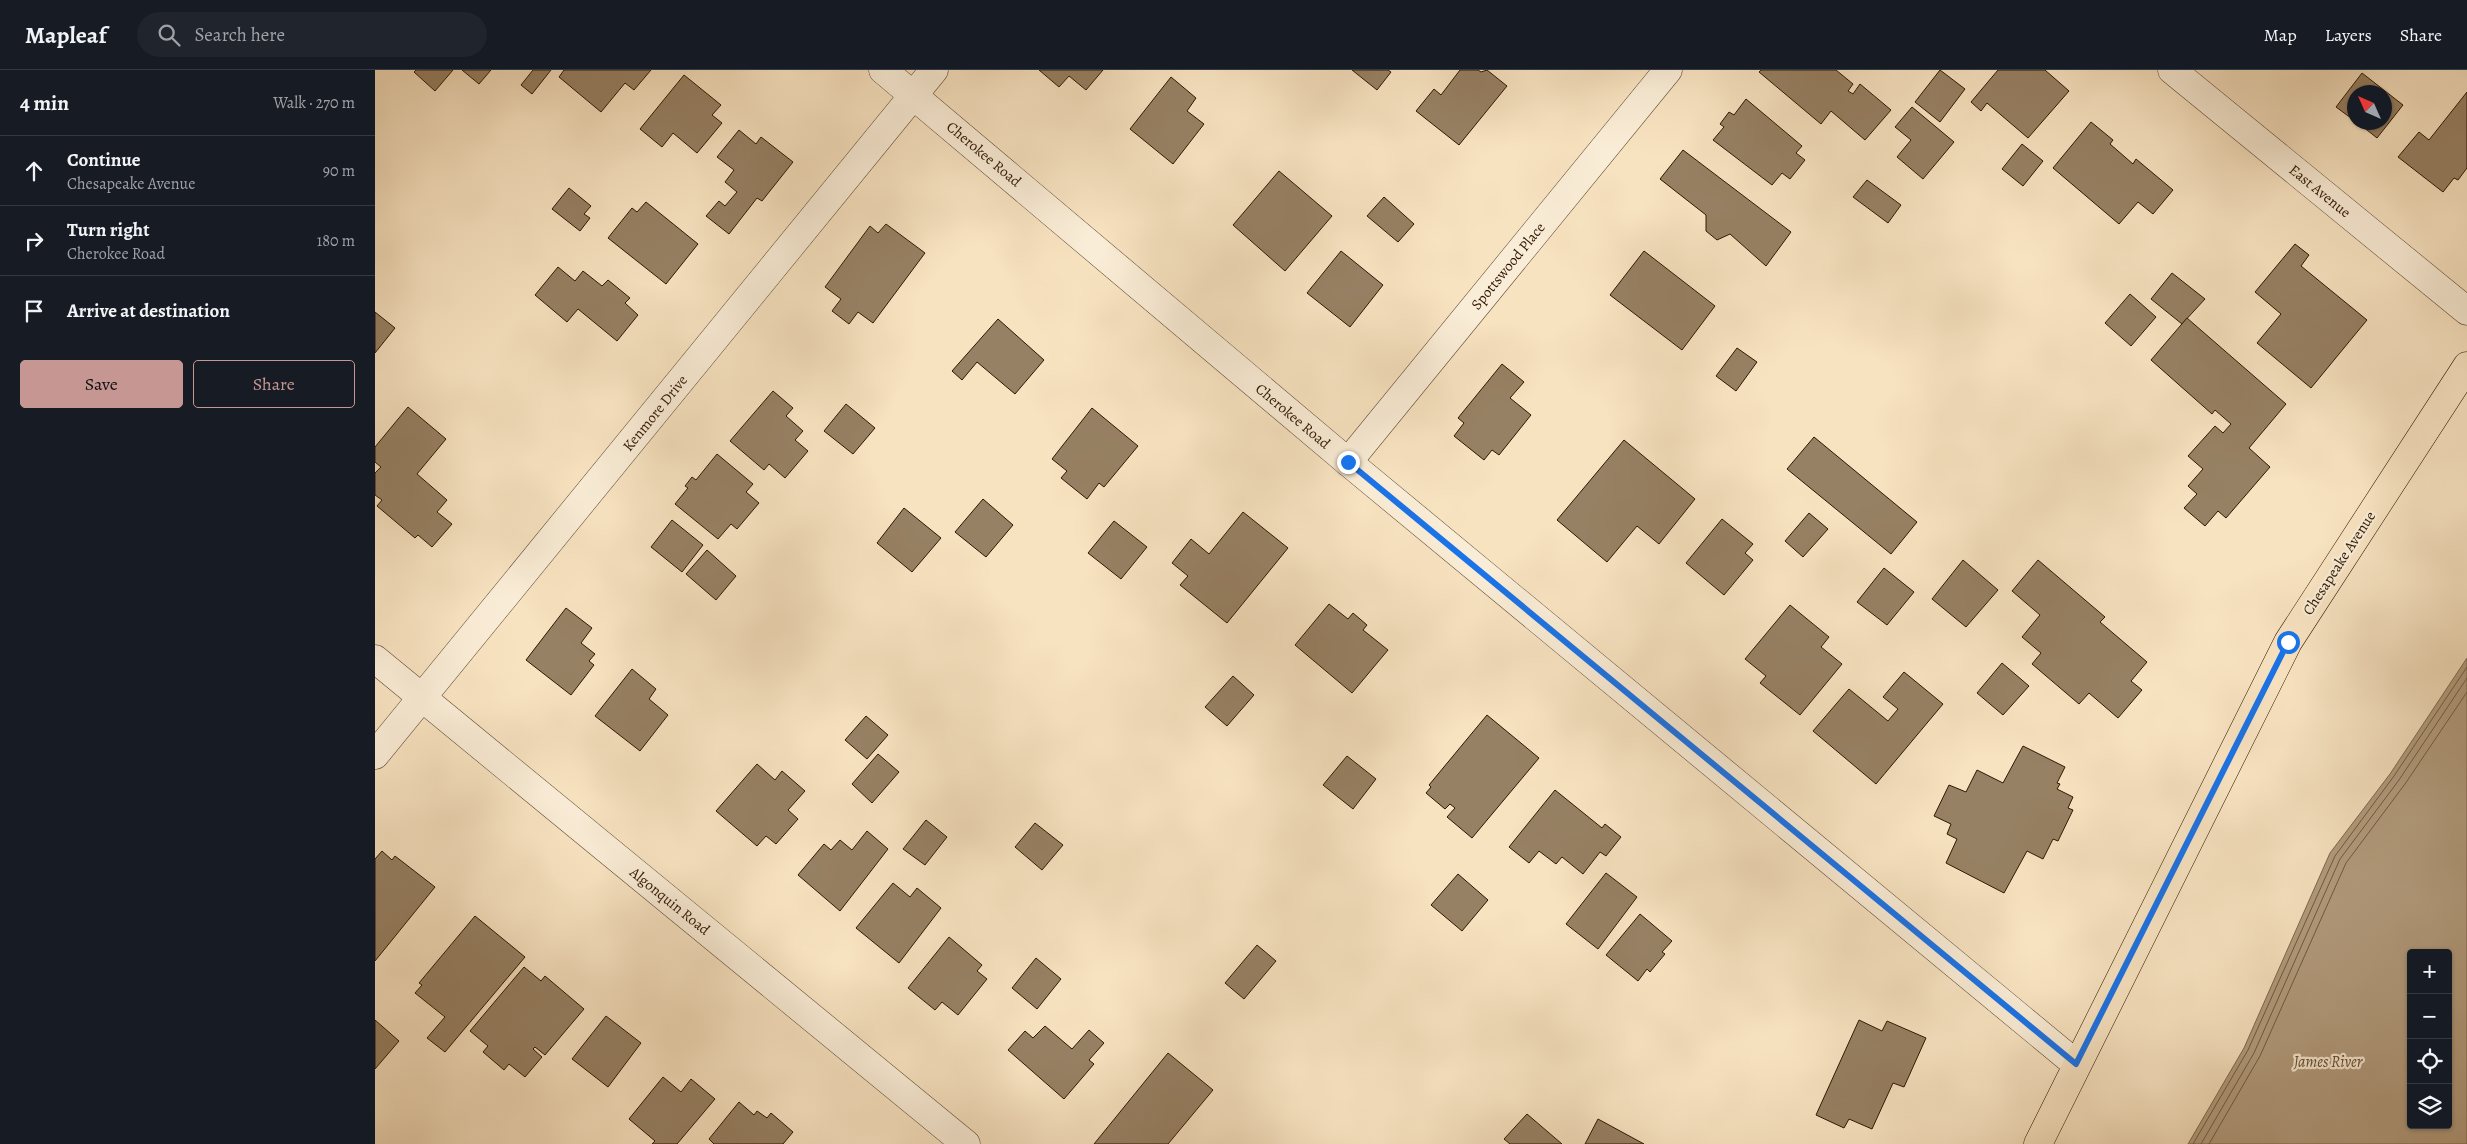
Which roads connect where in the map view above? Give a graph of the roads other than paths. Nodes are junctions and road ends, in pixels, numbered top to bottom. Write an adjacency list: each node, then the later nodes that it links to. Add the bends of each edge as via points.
1 (883, 70): 5 (street, Cherokee Road)
2 (934, 70): 5 (street, Kenmore Drive)
3 (1668, 70): 8 (street, Spottswood Place)
4 (2172, 70): 6 (street, East Avenue)
5 (914, 95): 8 (street, Cherokee Road); 10 (street, Kenmore Drive)
6 (2467, 311)
7 (2467, 366): 12 (main road, Chesapeake Avenue, via 2288,642)
8 (1348, 462): 12 (street, Cherokee Road)
9 (375, 659): 10 (street, Algonquin Road)
10 (422, 697): 11 (street, Kenmore Drive); 13 (street, Algonquin Road)
11 (375, 755)
12 (2076, 1064): 14 (main road, Chesapeake Avenue)
13 (966, 1144)
14 (2038, 1144)

